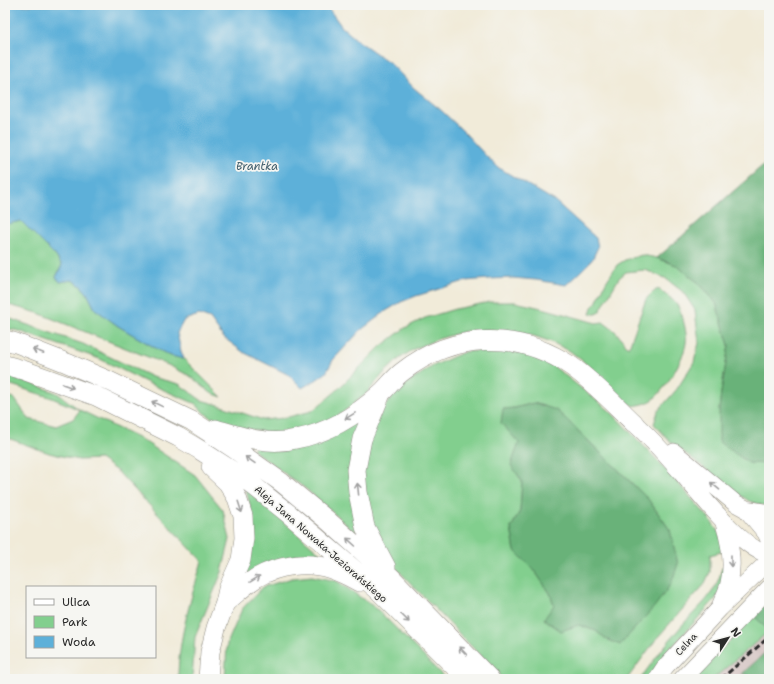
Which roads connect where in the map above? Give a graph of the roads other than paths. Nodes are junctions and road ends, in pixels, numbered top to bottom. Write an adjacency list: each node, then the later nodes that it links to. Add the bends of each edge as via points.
1 (5, 340): 4 (main road, Aleja Jana Nowaka-Jeziorańskiego, one-way to 1, via 68,362)
2 (5, 365): 6 (main road, Aleja Jana Nowaka-Jeziorańskiego, one-way to 6, via 96,396)
3 (382, 393): 4 (main road, one-way to 4, via 324,431 296,440 259,441); 5 (main road, via 400,373 429,354 457,344 483,340 517,343 545,352 572,366); 13 (main road, one-way to 3, via 365,527 356,470 362,439)
4 (192, 421): 13 (main road, Aleja Jana Nowaka-Jeziorańskiego, one-way to 4, via 326,519 282,482)
5 (640, 428): 7 (street, one-way to 5); 9 (street)
6 (178, 437): 13 (main road, Aleja Jana Nowaka-Jeziorańskiego, via 245,479); 15 (main road, one-way to 15, via 228,484 237,498 243,516 241,560 228,589)
7 (746, 509): 8 (street); 10 (street)
8 (769, 513)
9 (724, 523): 11 (street, via 751,547); 16 (street, one-way to 16, via 732,560 729,583)
10 (769, 540)
11 (769, 554)
12 (769, 561): 16 (street, Celna)
13 (384, 584): 15 (main road, one-way to 13, via 257,578 285,567 310,565); 18 (main road, Aleja Jana Nowaka-Jeziorańskiego, one-way to 18, via 420,634); 19 (main road, Aleja Jana Nowaka-Jeziorańskiego, one-way to 13)
14 (767, 589): 21 (street)
15 (225, 603): 17 (main road, via 210,652)
16 (720, 608): 20 (street, Celna)
17 (208, 679)
18 (467, 679)
19 (490, 679)
20 (657, 679)
21 (682, 679)

